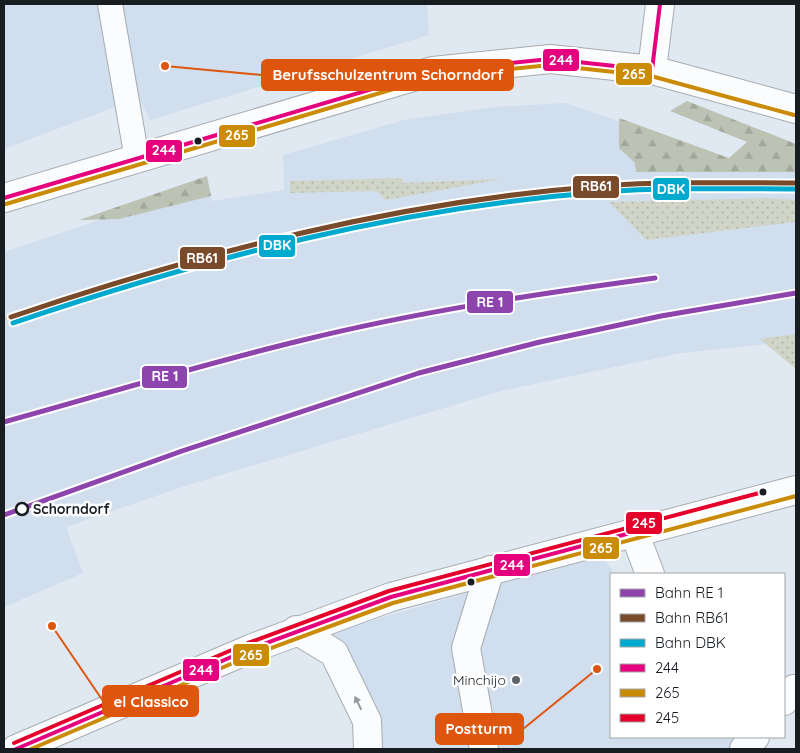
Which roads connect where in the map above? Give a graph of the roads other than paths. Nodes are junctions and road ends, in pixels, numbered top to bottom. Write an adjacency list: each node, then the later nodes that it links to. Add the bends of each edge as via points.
1 (110, 4): 5 (lane)
2 (660, 4): 3 (street)
3 (652, 70): 4 (street); 5 (street, via 550,59 432,71)
4 (796, 109)
5 (137, 158): 6 (street)
6 (4, 198)
7 (796, 490): 8 (street)
8 (634, 532): 9 (street); 10 (street)
9 (490, 570): 11 (street, via 432,585); 15 (street, via 466,648)
10 (650, 573)
11 (296, 630): 13 (street); 14 (street, one-way to 11, via 367,721 334,653)
12 (754, 738): 16 (street)
13 (16, 749)
14 (368, 749)
15 (484, 749)
16 (744, 749)

